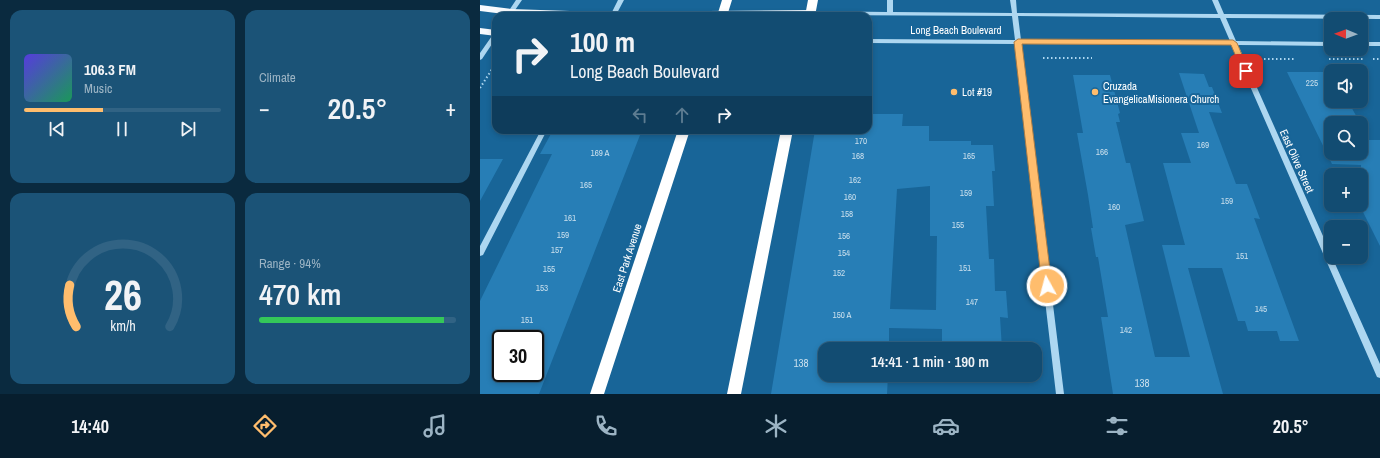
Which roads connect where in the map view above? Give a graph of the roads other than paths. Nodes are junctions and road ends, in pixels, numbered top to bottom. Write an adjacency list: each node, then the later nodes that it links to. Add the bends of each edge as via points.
1 (519, 0): 9 (street)
2 (621, 0): 10 (street)
3 (727, 0): 11 (highway)
4 (813, 0): 12 (highway)
5 (890, 0): 14 (street)
6 (1013, 0): 15 (street)
7 (1214, 0): 16 (street, East Olive Street)
8 (480, 8): 9 (main road, Long Beach Boulevard)
9 (511, 12)
10 (615, 12)
11 (723, 12)
12 (811, 12)
13 (872, 14): 14 (street, Long Beach Boulevard)
14 (890, 14): 15 (street, Long Beach Boulevard)
15 (1015, 14): 16 (street, Long Beach Boulevard); 22 (street)
16 (1221, 16): 17 (street, Long Beach Boulevard); 23 (street, East Olive Street)
17 (1380, 17)
18 (480, 31): 19 (main road)
19 (492, 33)
20 (492, 40): 27 (street)
21 (872, 41): 22 (street, Long Beach Boulevard)
22 (1018, 42): 23 (street, Long Beach Boulevard); 35 (street)
23 (1233, 43): 24 (street, Long Beach Boulevard); 32 (street, East Olive Street)
24 (1324, 44)
25 (1368, 44): 26 (street)
26 (1380, 44)
27 (480, 58)
28 (542, 134): 31 (street)
29 (683, 134): 33 (highway, East Park Avenue)
30 (785, 134): 34 (highway)
31 (480, 253)
32 (1380, 374)
33 (596, 394)
34 (734, 394)
35 (1060, 394)

